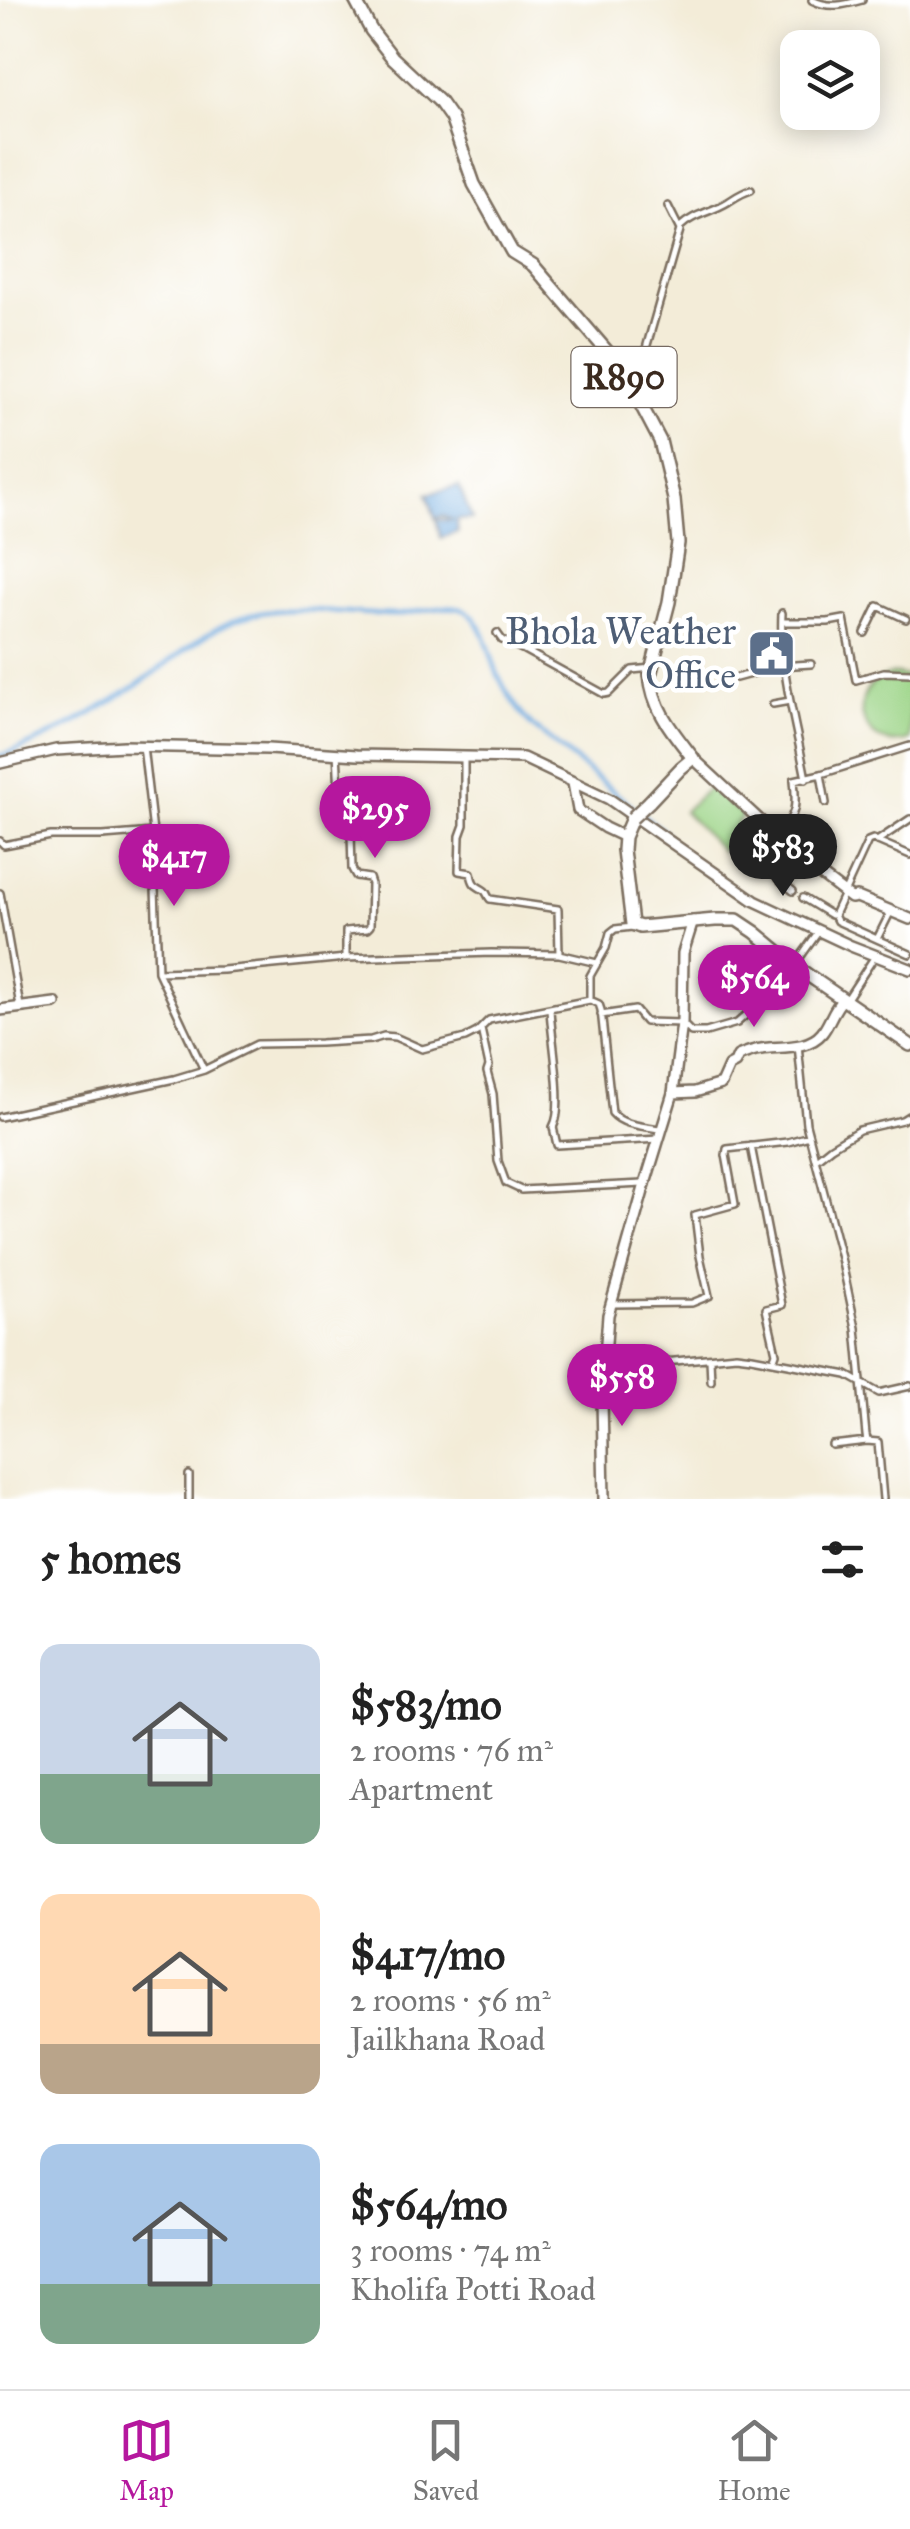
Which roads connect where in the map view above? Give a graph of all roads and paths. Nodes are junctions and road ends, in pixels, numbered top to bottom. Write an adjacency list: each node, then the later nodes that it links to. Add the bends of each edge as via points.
1 (354, 0): 7 (main road, R890, via 392,57 452,118 474,184 512,252 546,279)
2 (812, 0): 3 (street, via 835,6)
3 (862, 0)
4 (751, 190): 6 (street)
5 (668, 206): 6 (street)
6 (680, 227): 7 (street, via 645,352)
7 (622, 374): 15 (main road, R890, via 660,440 676,518 669,602)
8 (782, 614): 10 (street)
9 (909, 618): 11 (street, via 878,606)
10 (782, 622): 14 (street); 16 (street, via 844,619 856,680)
11 (865, 633)
12 (497, 634): 15 (street, via 604,694 632,670)
13 (811, 664): 14 (street)
14 (786, 666): 17 (street); 18 (street)
15 (652, 668): 24 (main road, R890, via 659,711)
16 (910, 673)
17 (736, 678)
18 (791, 700): 19 (street); 27 (street)
19 (773, 704)
20 (144, 746): 22 (street); 25 (street, via 56,750); 31 (street)
21 (910, 746): 26 (street)
22 (338, 754): 23 (street); 54 (street, via 338,803 342,827 350,833 352,870 371,880 370,926 346,931)
23 (464, 756): 28 (street, via 522,758); 51 (street, via 459,870 471,874 490,899 558,909)
24 (693, 758): 32 (main road, bridge, via 632,818); 33 (street)
25 (0, 762)
26 (822, 774): 27 (street); 29 (street)
27 (806, 779): 33 (street, via 794,780 796,810)
28 (573, 784): 32 (street, via 578,810); 49 (street, via 609,799 754,901)
29 (826, 804)
30 (910, 819): 35 (street)
31 (153, 832): 34 (street); 58 (street)
32 (624, 836): 48 (main road, via 630,920)
33 (778, 836): 38 (street)
34 (0, 841)
35 (877, 841): 36 (street); 42 (street, via 868,841)
36 (910, 855)
37 (742, 857): 39 (street, via 748,849)
38 (802, 859): 39 (street); 42 (street)
39 (782, 882): 40 (street)
40 (793, 891)
41 (0, 892): 62 (street)
42 (845, 893): 44 (street); 50 (street, via 834,918)
43 (804, 898): 45 (street)
44 (891, 911): 46 (street); 50 (street)
45 (830, 915)
46 (910, 919)
47 (693, 921): 48 (main road); 56 (main road, via 737,920); 66 (street, via 683,953)
48 (640, 927): 55 (street, via 612,930)
49 (819, 930): 53 (street); 56 (street)
50 (877, 939): 52 (street)
51 (559, 954): 54 (street); 55 (street)
52 (910, 954)
53 (875, 956): 57 (street); 60 (street)
54 (346, 958): 58 (street)
55 (597, 963): 59 (street)
56 (798, 968): 60 (main road); 66 (street, via 737,1023 692,1032)
57 (910, 969)
58 (158, 972): 70 (street)
59 (590, 1000): 64 (street); 65 (street)
60 (844, 1000): 68 (street, via 820,1035); 69 (main road)
61 (55, 1003): 62 (street)
62 (20, 1006): 63 (street)
63 (0, 1009)
64 (550, 1009): 67 (street, via 489,1020); 74 (street, via 558,1146)
65 (601, 1015): 66 (street, via 635,1010 645,1022); 74 (street, via 612,1113)
66 (682, 1022): 71 (street)
67 (480, 1029): 70 (street, via 422,1048 384,1036 265,1042); 78 (street, via 506,1183 521,1190)
68 (798, 1045): 71 (street, via 750,1051 728,1066 721,1084); 75 (street)
69 (910, 1045)
70 (204, 1070): 73 (street)
71 (673, 1093): 74 (street)
72 (910, 1115): 77 (street, via 859,1130)
73 (0, 1117)
74 (661, 1134): 78 (street)
75 (808, 1136): 76 (street); 77 (street)
76 (751, 1146): 79 (street, via 726,1151 736,1204 695,1215 709,1296 692,1304); 82 (street, via 782,1305 766,1309)
77 (816, 1159): 84 (street, via 854,1318)
78 (645, 1184): 79 (street)
79 (610, 1304): 80 (street)
80 (606, 1359): 81 (street); 90 (street)
81 (710, 1359): 82 (street, via 736,1355); 83 (street)
82 (772, 1362): 84 (street)
83 (712, 1382)
84 (862, 1382): 85 (street, via 880,1393); 86 (street)
85 (910, 1386)
86 (868, 1442): 87 (street); 91 (street, via 878,1442)
87 (832, 1444)
88 (188, 1475): 89 (street)
89 (189, 1499)
90 (604, 1499)
91 (883, 1499)

